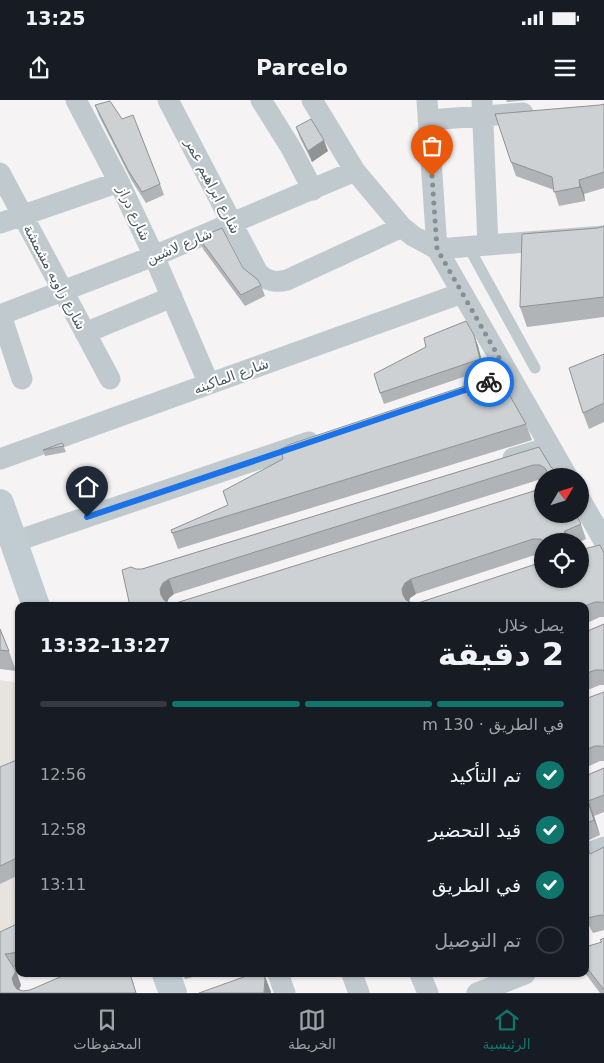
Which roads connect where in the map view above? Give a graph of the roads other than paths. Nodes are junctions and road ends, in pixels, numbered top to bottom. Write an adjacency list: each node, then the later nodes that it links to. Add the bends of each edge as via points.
1 (76, 100): 10 (street, شارع دراز)
2 (168, 100): 13 (street, شارع ابراهيم عمر)
3 (261, 100): 11 (street)
4 (312, 100): 8 (street)
5 (482, 108): 6 (street); 7 (street); 17 (street)
6 (428, 110): 18 (street)
7 (539, 112)
8 (355, 171): 11 (street, شارع لاشين); 15 (street)
9 (0, 174): 12 (street, شارع زاويه مشمشة)
10 (120, 182): 12 (street); 19 (street, شارع دراز)
11 (312, 190): 13 (street, شارع لاشين)
12 (22, 216): 14 (street); 20 (street, شارع زاويه مشمشة)
13 (232, 223): 15 (street, شارع ابراهيم عمر, via 258,272 268,280 281,282); 19 (street, شارع لاشين)
14 (0, 224)
15 (402, 227): 18 (street, via 424,244)
16 (604, 236): 17 (street)
17 (478, 246): 18 (street); 25 (lane)
18 (437, 249): 21 (street)
19 (154, 256): 20 (street, شارع لاشين); 22 (street, شارع دراز)
20 (63, 291): 23 (street, شارع لاشين); 24 (street, شارع زاويه مشمشة)
21 (462, 294): 26 (street); 29 (street, شارع الماكينه)
22 (172, 297): 24 (street); 29 (street, شارع دراز)
23 (1, 315): 27 (street)
24 (85, 332): 28 (street, شارع زاويه مشمشة)
25 (536, 368)
26 (509, 375): 30 (street); 32 (street)
27 (22, 379)
28 (110, 380)
29 (209, 384): 33 (street, شارع الماكينه)
30 (453, 394)
31 (331, 435): 38 (street)
32 (550, 447): 34 (street); 35 (street)
33 (0, 459)
34 (494, 464)
35 (562, 468)
36 (0, 503): 38 (street)
37 (589, 522): 39 (street)
38 (13, 542): 40 (street)
39 (599, 547)
40 (35, 602)
41 (604, 847): 42 (street)
42 (589, 853)
43 (167, 977): 48 (street)
44 (279, 977): 49 (street)
45 (353, 977): 50 (street)
46 (421, 977): 51 (street)
47 (496, 979): 52 (street)
48 (173, 993)
49 (286, 993)
50 (359, 993)
51 (428, 993)
52 (477, 993)

